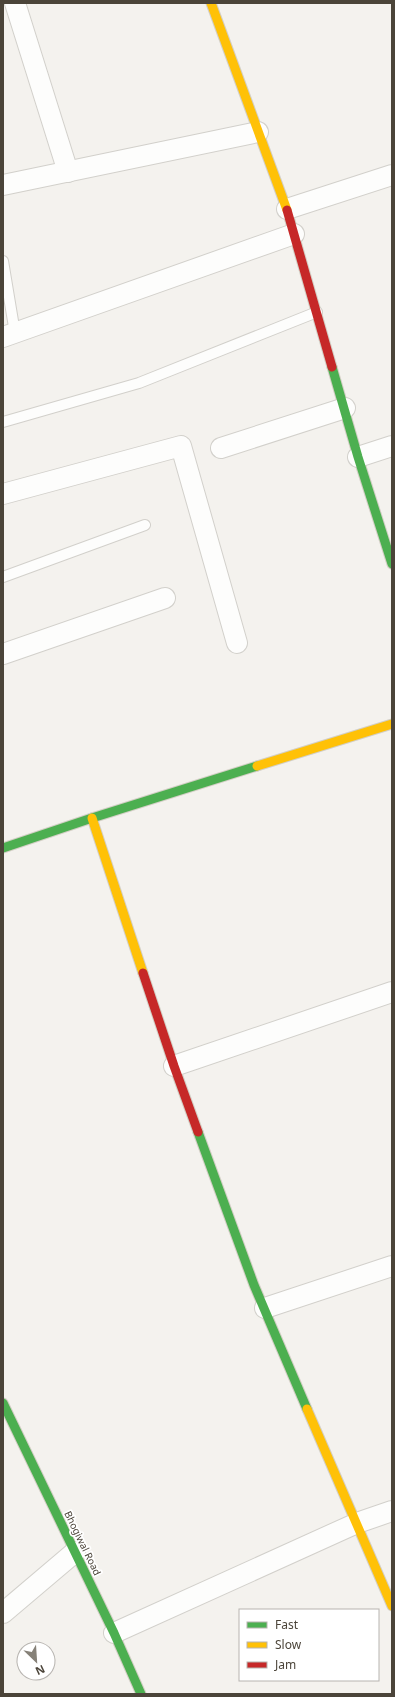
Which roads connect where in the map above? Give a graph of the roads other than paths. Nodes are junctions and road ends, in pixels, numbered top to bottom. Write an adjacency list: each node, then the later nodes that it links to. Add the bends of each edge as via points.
1 (15, 3): 4 (street)
2 (211, 3): 3 (street)
3 (258, 132): 4 (street); 7 (street)
4 (68, 172): 6 (street)
5 (392, 175): 7 (street)
6 (3, 185)
7 (286, 209): 8 (street)
8 (294, 234): 10 (street); 11 (street)
9 (3, 261): 11 (lane)
10 (317, 312): 12 (street); 13 (lane, via 139,383)
11 (9, 335)
12 (345, 408): 15 (street); 16 (street)
13 (3, 422)
14 (392, 446): 16 (street)
15 (222, 448)
16 (358, 456): 19 (street)
17 (3, 494): 22 (street, via 181,446)
18 (145, 525): 20 (lane)
19 (392, 564)
20 (3, 577)
21 (165, 598): 23 (street)
22 (237, 643)
23 (3, 654)
24 (392, 724): 25 (street)
25 (92, 818): 26 (street); 28 (street)
26 (3, 848)
27 (392, 992): 28 (street)
28 (174, 1066): 30 (street, via 254,1285)
29 (392, 1266): 30 (street)
30 (265, 1308): 33 (street)
31 (3, 1403): 34 (street, Bhogiwal Road)
32 (392, 1510): 33 (street)
33 (357, 1523): 35 (street); 37 (street)
34 (75, 1552): 36 (street); 37 (street, Bhogiwal Road)
35 (392, 1606)
36 (3, 1612)
37 (114, 1634): 38 (street, Bhogiwal Road)
38 (141, 1694)

